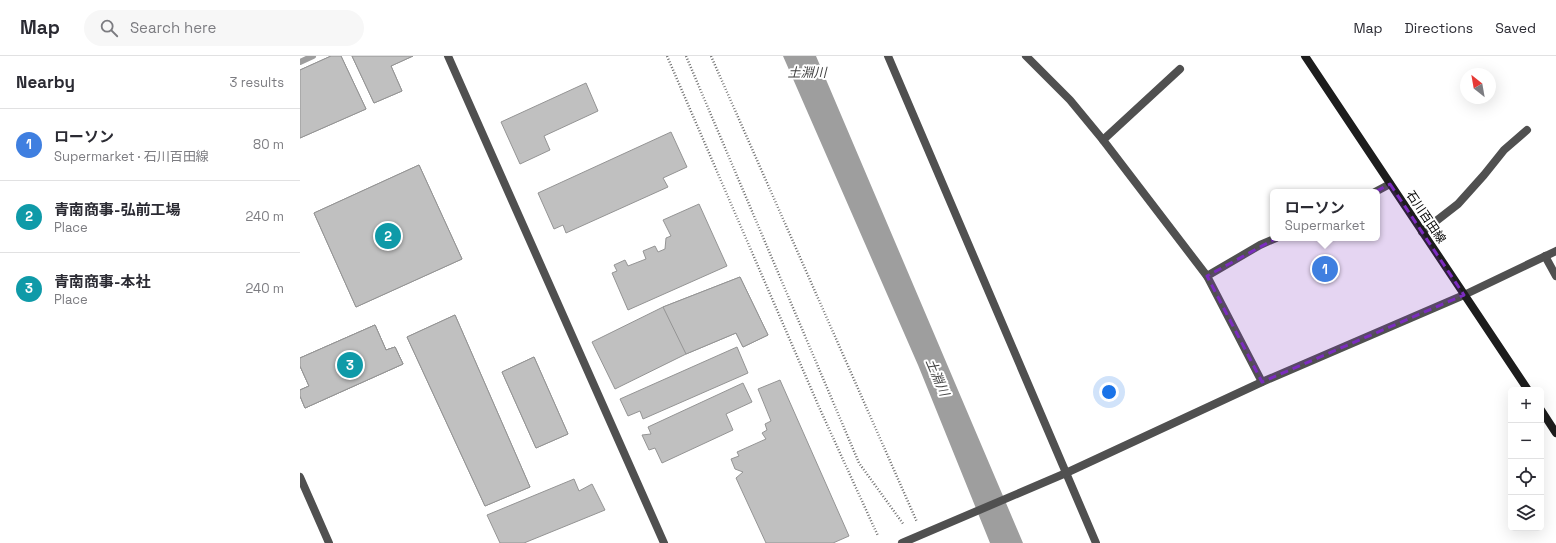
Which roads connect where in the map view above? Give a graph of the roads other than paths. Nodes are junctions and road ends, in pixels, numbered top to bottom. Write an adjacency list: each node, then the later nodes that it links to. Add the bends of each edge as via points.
1 (448, 56): 24 (street)
2 (888, 56): 21 (street)
3 (1026, 56): 7 (street, via 1070,100)
4 (1305, 56): 8 (main road, 石川百田線)
5 (1180, 69): 7 (street)
6 (1528, 130): 10 (street, via 1504,150 1458,204)
7 (1103, 140): 14 (street)
8 (1390, 184): 9 (street); 10 (main road, 石川百田線)
9 (1380, 189)
10 (1422, 232): 16 (main road, 石川百田線)
11 (1270, 241): 14 (street)
12 (1556, 251): 13 (street)
13 (1545, 256): 15 (street); 16 (street)
14 (1207, 276): 17 (street)
15 (1556, 276)
16 (1464, 295): 17 (street); 18 (main road, 石川百田線)
17 (1262, 382): 21 (street)
18 (1526, 387)
19 (1544, 415): 20 (main road)
20 (1556, 433)
21 (1066, 473): 25 (street); 26 (street)
22 (300, 477): 23 (street)
23 (330, 543)
24 (664, 543)
25 (902, 543)
26 (1096, 543)

